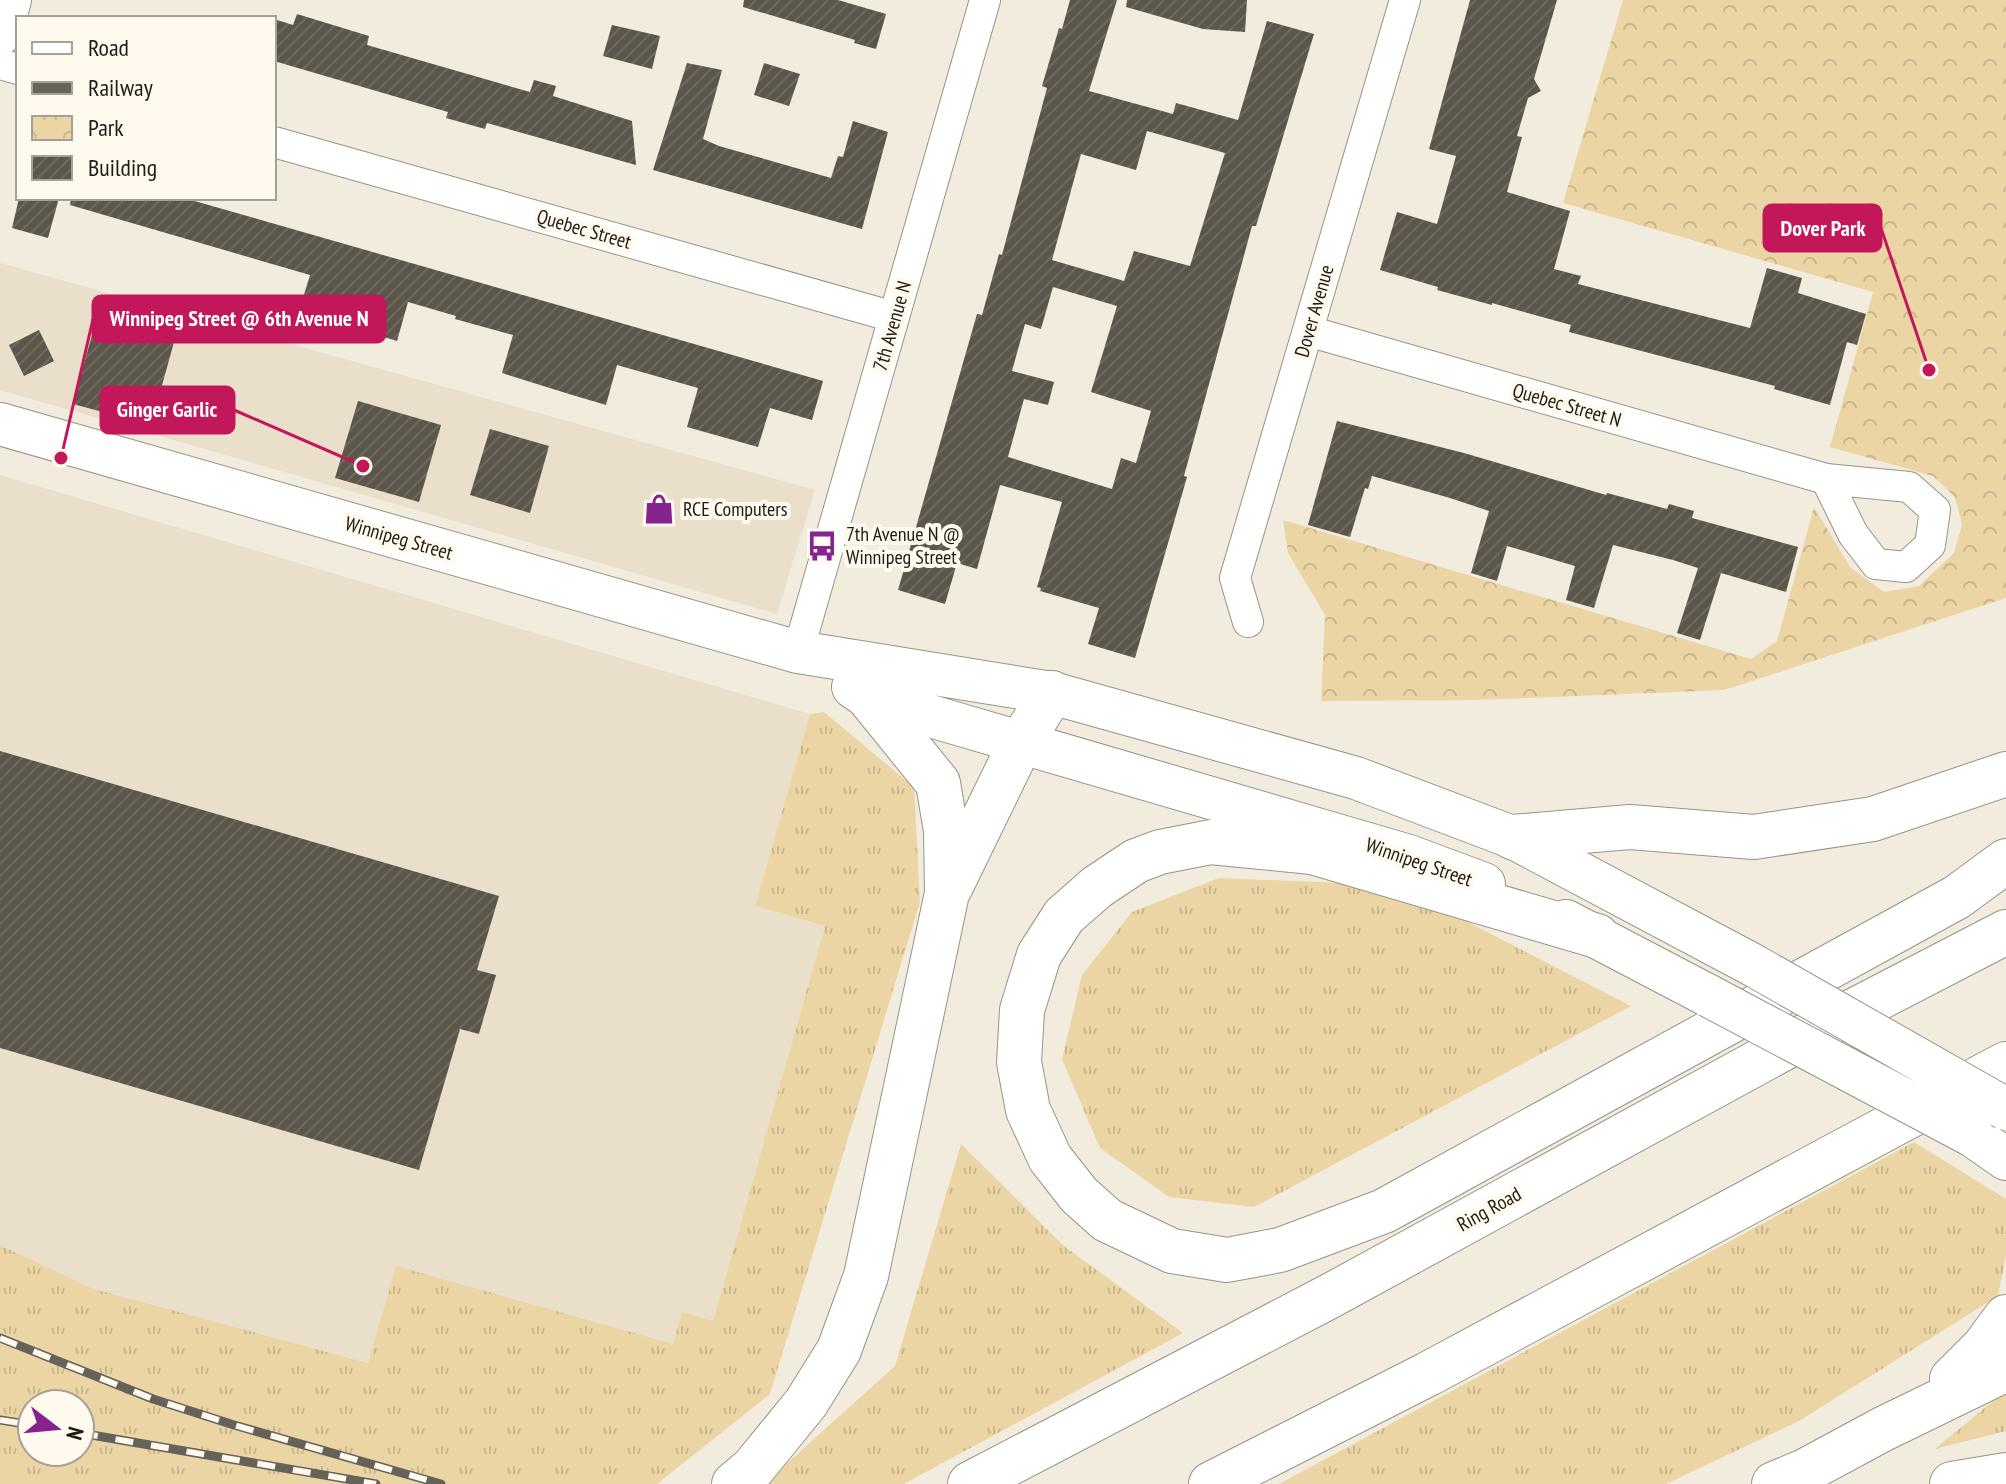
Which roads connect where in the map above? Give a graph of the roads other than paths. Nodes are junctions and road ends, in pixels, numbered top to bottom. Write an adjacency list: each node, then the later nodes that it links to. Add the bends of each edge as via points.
1 (10, 0): 4 (main road)
2 (985, 0): 6 (street, 7th Avenue N)
3 (1405, 0): 7 (street, Dover Avenue)
4 (0, 34)
5 (276, 143): 6 (street, Quebec Street)
6 (894, 317): 11 (street, 7th Avenue N)
7 (1308, 331): 9 (street, Quebec Street N); 10 (street, Dover Avenue, via 1235,578)
8 (0, 424): 11 (main road, Winnipeg Street)
9 (1826, 479)
10 (1248, 622)
11 (798, 652): 12 (main road, Winnipeg Street); 13 (main road, Winnipeg Street)
12 (1052, 693): 14 (highway); 16 (main road, Winnipeg Street, via 1356,778)
13 (869, 698): 14 (main road, Winnipeg Street); 18 (highway, via 938,783 946,831)
14 (1021, 742): 18 (highway); 20 (main road, Winnipeg Street, via 1409,856 1502,891)
15 (2006, 774): 16 (highway, via 1873,819 1754,837 1630,827)
16 (1512, 837): 22 (main road, Winnipeg Street, bridge, via 1751,964)
17 (2006, 861): 20 (highway, via 1957,897 1384,1211 1280,1250 1227,1260 1172,1251 1107,1220 1050,1158 1028,1110 1019,1062 1022,1010 1039,955 1064,916 1097,887 1160,852 1211,842 1312,852)
18 (947, 893): 28 (highway, via 866,1276 839,1350 806,1403)
19 (2006, 932): 29 (highway, Ring Road)
20 (1597, 936): 23 (main road, Winnipeg Street, bridge)
21 (2006, 1064): 30 (highway, via 1428,1374)
22 (2006, 1109)
23 (1989, 1148)
24 (2006, 1317): 26 (highway, via 1984,1347)
25 (2006, 1362): 26 (highway, via 1996,1374)
26 (1919, 1412): 31 (highway)
27 (2006, 1475): 32 (highway)
28 (734, 1484)
29 (970, 1484)
30 (1211, 1484)
31 (1774, 1484)
32 (1952, 1484)

